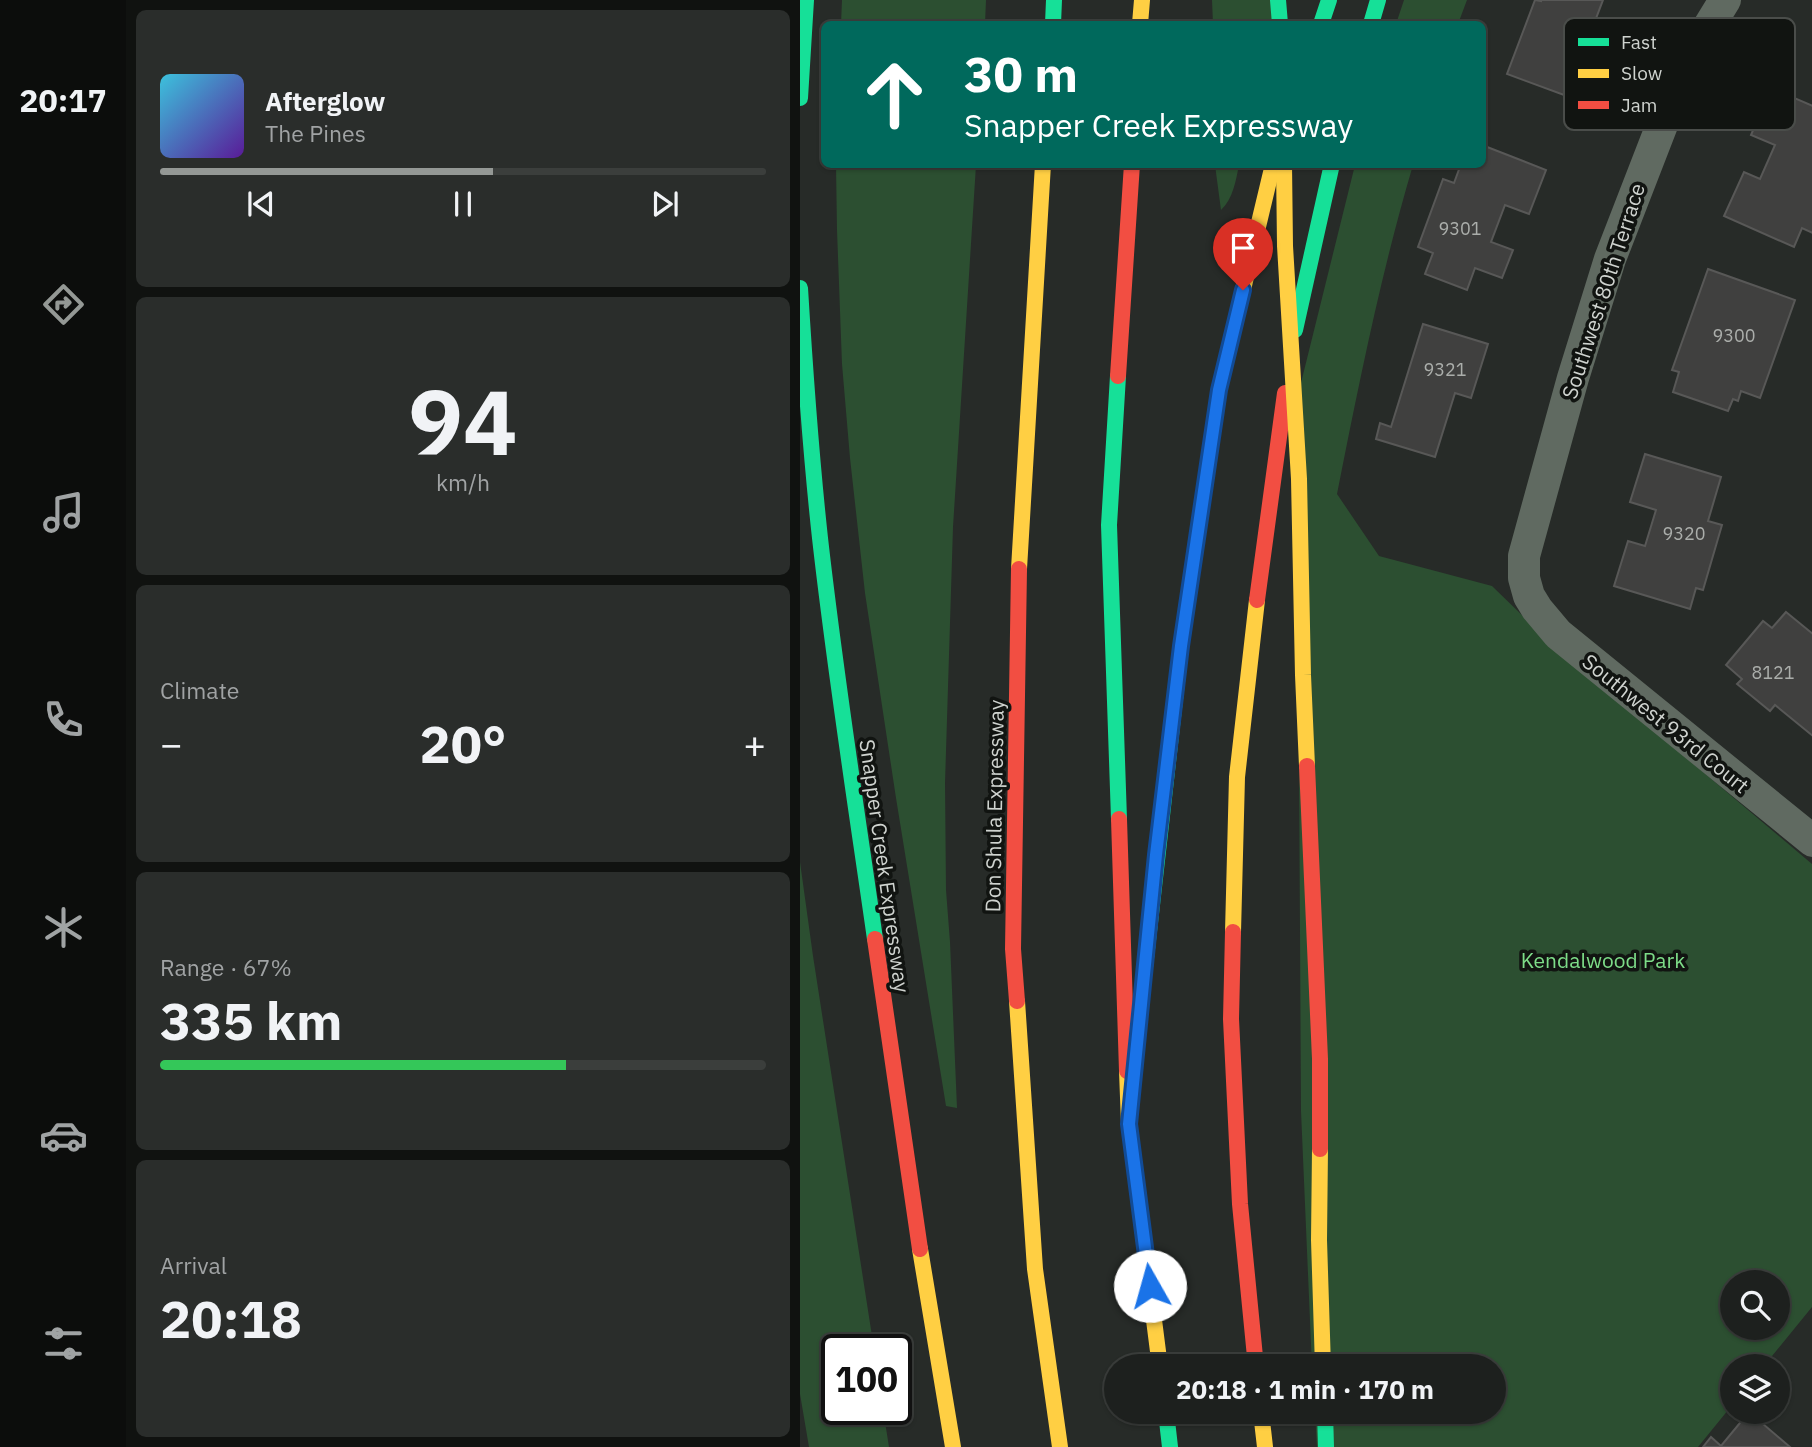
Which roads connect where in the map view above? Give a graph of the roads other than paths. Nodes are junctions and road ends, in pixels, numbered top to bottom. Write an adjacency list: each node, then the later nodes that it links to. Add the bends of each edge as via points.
1 (806, 0): 14 (highway)
2 (1054, 0): 9 (highway)
3 (1142, 0): 10 (highway)
4 (1278, 0): 11 (highway)
5 (1329, 0): 12 (highway)
6 (1378, 0): 13 (highway)
7 (1725, 0): 8 (street, Southwest 80th Terrace)
8 (1714, 18)
9 (1053, 21)
10 (1140, 21)
11 (1280, 21)
12 (1321, 21)
13 (1372, 21)
14 (800, 98)
15 (1660, 130): 24 (street, Southwest 80th Terrace, via 1610,259 1569,391 1524,556)
16 (1043, 168): 36 (highway, Don Shula Expressway, via 1018,583 1014,949 1035,1269)
17 (1132, 168): 28 (highway, via 1109,525)
18 (1272, 168): 26 (highway, via 1219,390 1181,646)
19 (1284, 168): 31 (highway, bridge, via 1320,1059)
20 (1331, 168): 30 (highway, via 1292,344 1237,777 1231,1019 1240,1204)
21 (800, 288): 23 (highway, Snapper Creek Expressway)
22 (800, 374): 23 (highway)
23 (807, 399): 35 (highway, Snapper Creek Expressway, via 820,537 878,971)
24 (1529, 596): 25 (street, Southwest 93rd Court, via 1558,634)
25 (1812, 841)
26 (1143, 990)
27 (1140, 1017): 28 (highway)
28 (1129, 1124): 29 (highway)
29 (1158, 1354)
30 (1255, 1354)
31 (1323, 1354)
32 (1167, 1424): 37 (highway)
33 (1262, 1424): 38 (highway)
34 (1325, 1424): 39 (highway)
35 (953, 1447)
36 (1060, 1447)
37 (1170, 1447)
38 (1265, 1447)
39 (1326, 1447)

